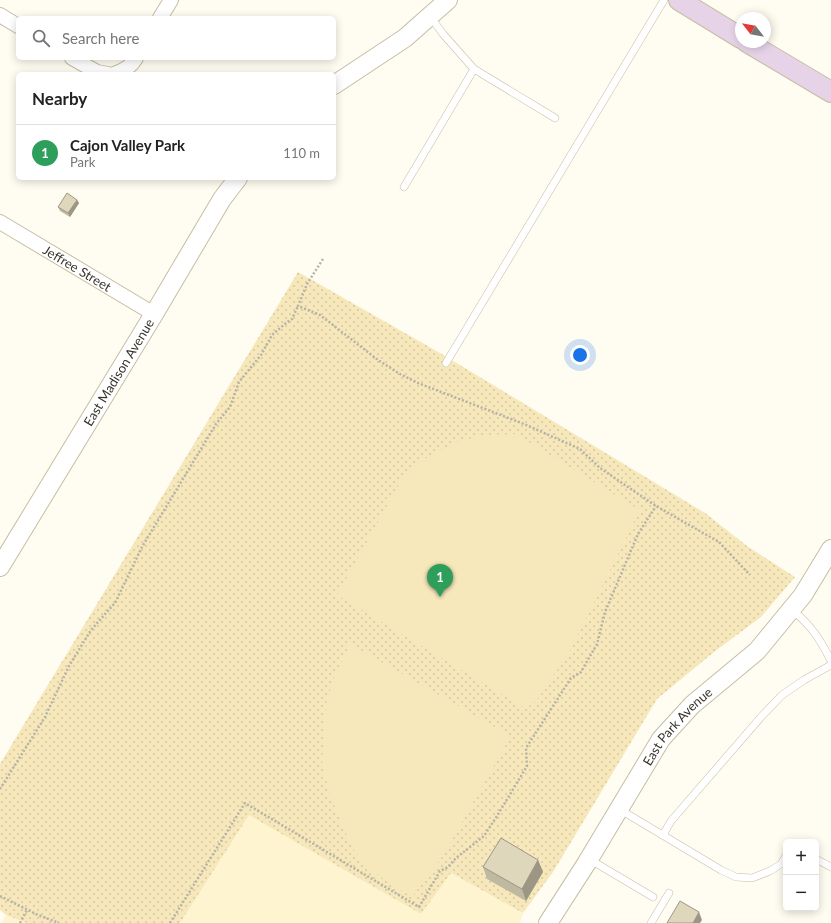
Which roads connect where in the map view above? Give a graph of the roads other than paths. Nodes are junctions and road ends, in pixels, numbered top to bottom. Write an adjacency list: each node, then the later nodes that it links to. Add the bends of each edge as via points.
1 (171, 0): 6 (street)
2 (664, 0): 23 (lane)
3 (679, 0): 9 (main road)
4 (444, 1): 7 (street)
5 (0, 15): 8 (street)
6 (161, 16)
7 (430, 16): 13 (lane); 16 (street, via 405,38)
8 (16, 25)
9 (735, 34)
10 (758, 48): 17 (main road)
11 (76, 60): 14 (street)
12 (135, 60): 15 (street)
13 (474, 69): 18 (lane); 20 (lane)
14 (97, 72)
15 (121, 72)
16 (336, 84)
17 (831, 92)
18 (555, 118)
19 (236, 180): 22 (street, East Madison Avenue, via 222,199)
20 (404, 187)
21 (0, 222): 22 (street, Jeffree Street)
22 (154, 314): 25 (street, East Madison Avenue)
23 (446, 363)
24 (831, 549): 26 (street, East Park Avenue)
25 (0, 567)
26 (792, 610): 27 (lane, via 812,628); 29 (street, East Park Avenue, via 757,652 692,704 661,739)
27 (831, 661)
28 (831, 666): 30 (lane, via 782,695 671,821)
29 (619, 809): 30 (lane); 31 (street, East Park Avenue)
30 (663, 835): 32 (lane, via 736,877 752,878 770,872)
31 (588, 859): 36 (lane); 37 (street, East Park Avenue)
32 (783, 861)
33 (819, 861): 34 (lane)
34 (831, 867)
35 (669, 893): 38 (lane)
36 (653, 897)
37 (548, 923)
38 (651, 923)

